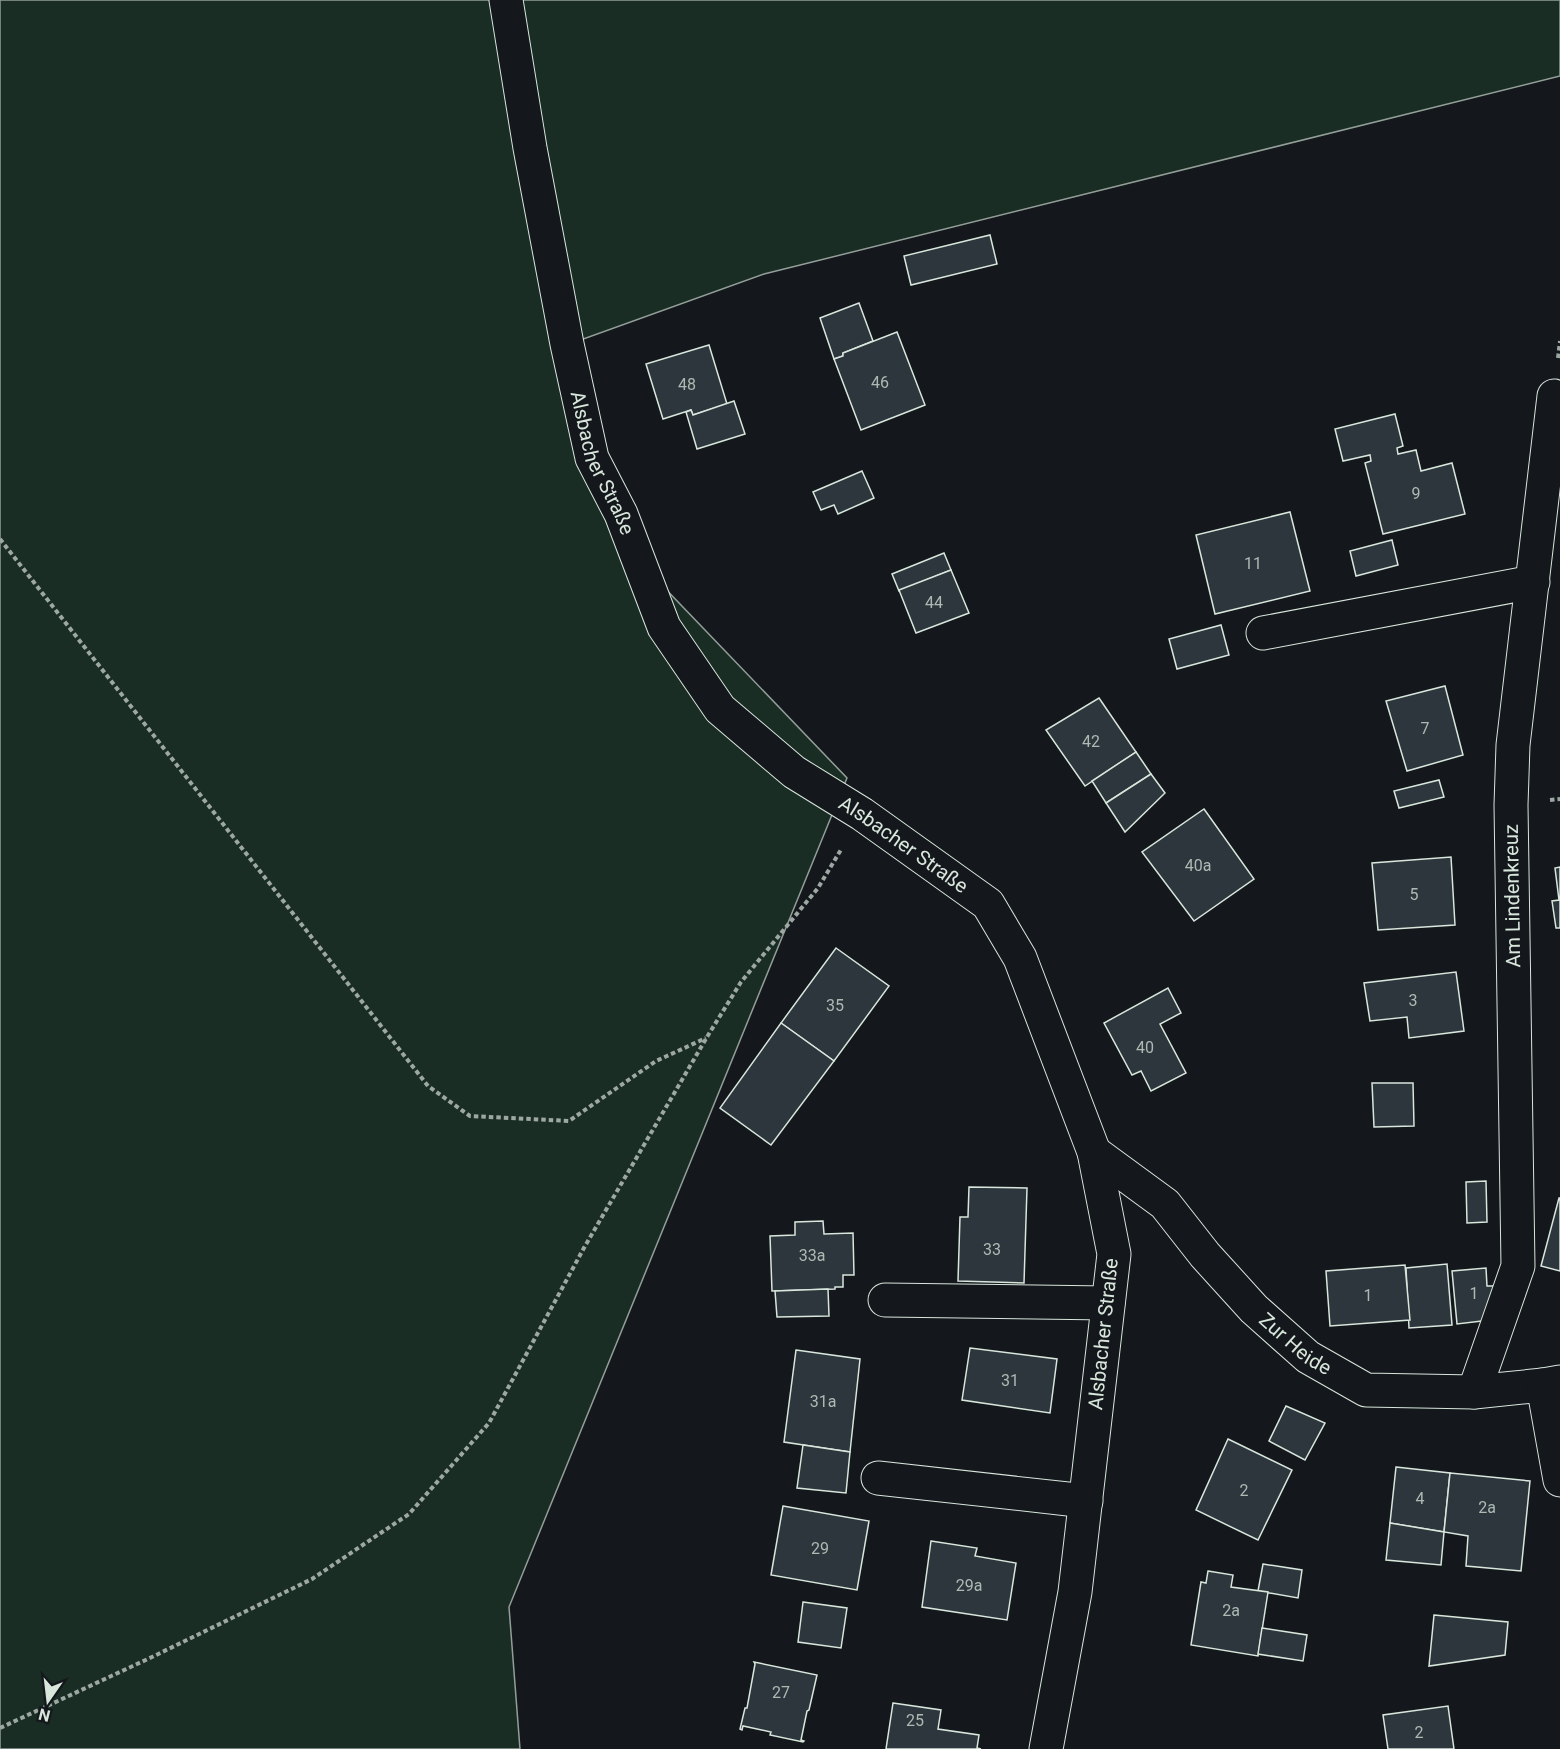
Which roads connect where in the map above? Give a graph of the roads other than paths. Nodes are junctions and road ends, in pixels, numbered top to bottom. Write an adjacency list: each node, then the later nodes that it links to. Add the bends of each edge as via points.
1 (506, 0): 5 (street, Alsbacher Straße, via 530,148 592,458 621,514 664,627 720,709 794,772 862,814 988,904 1020,958)
2 (1554, 396): 3 (street, Am Lindenkreuz)
3 (1533, 582): 4 (street); 9 (street, Am Lindenkreuz, via 1513,745 1511,805 1518,1266)
4 (1263, 633)
5 (1094, 1152): 7 (street, Alsbacher Straße, via 1113,1254); 9 (street, Zur Heide, via 1165,1204 1204,1255 1254,1309 1308,1357 1366,1390)
6 (885, 1300): 7 (street)
7 (1107, 1304): 12 (street, Alsbacher Straße)
8 (1552, 1383): 9 (street, Zur Heide); 11 (street)
9 (1474, 1392)
10 (878, 1478): 12 (street)
11 (1560, 1480)
12 (1086, 1500): 13 (street, Alsbacher Straße, via 1075,1592)
13 (1046, 1749)

